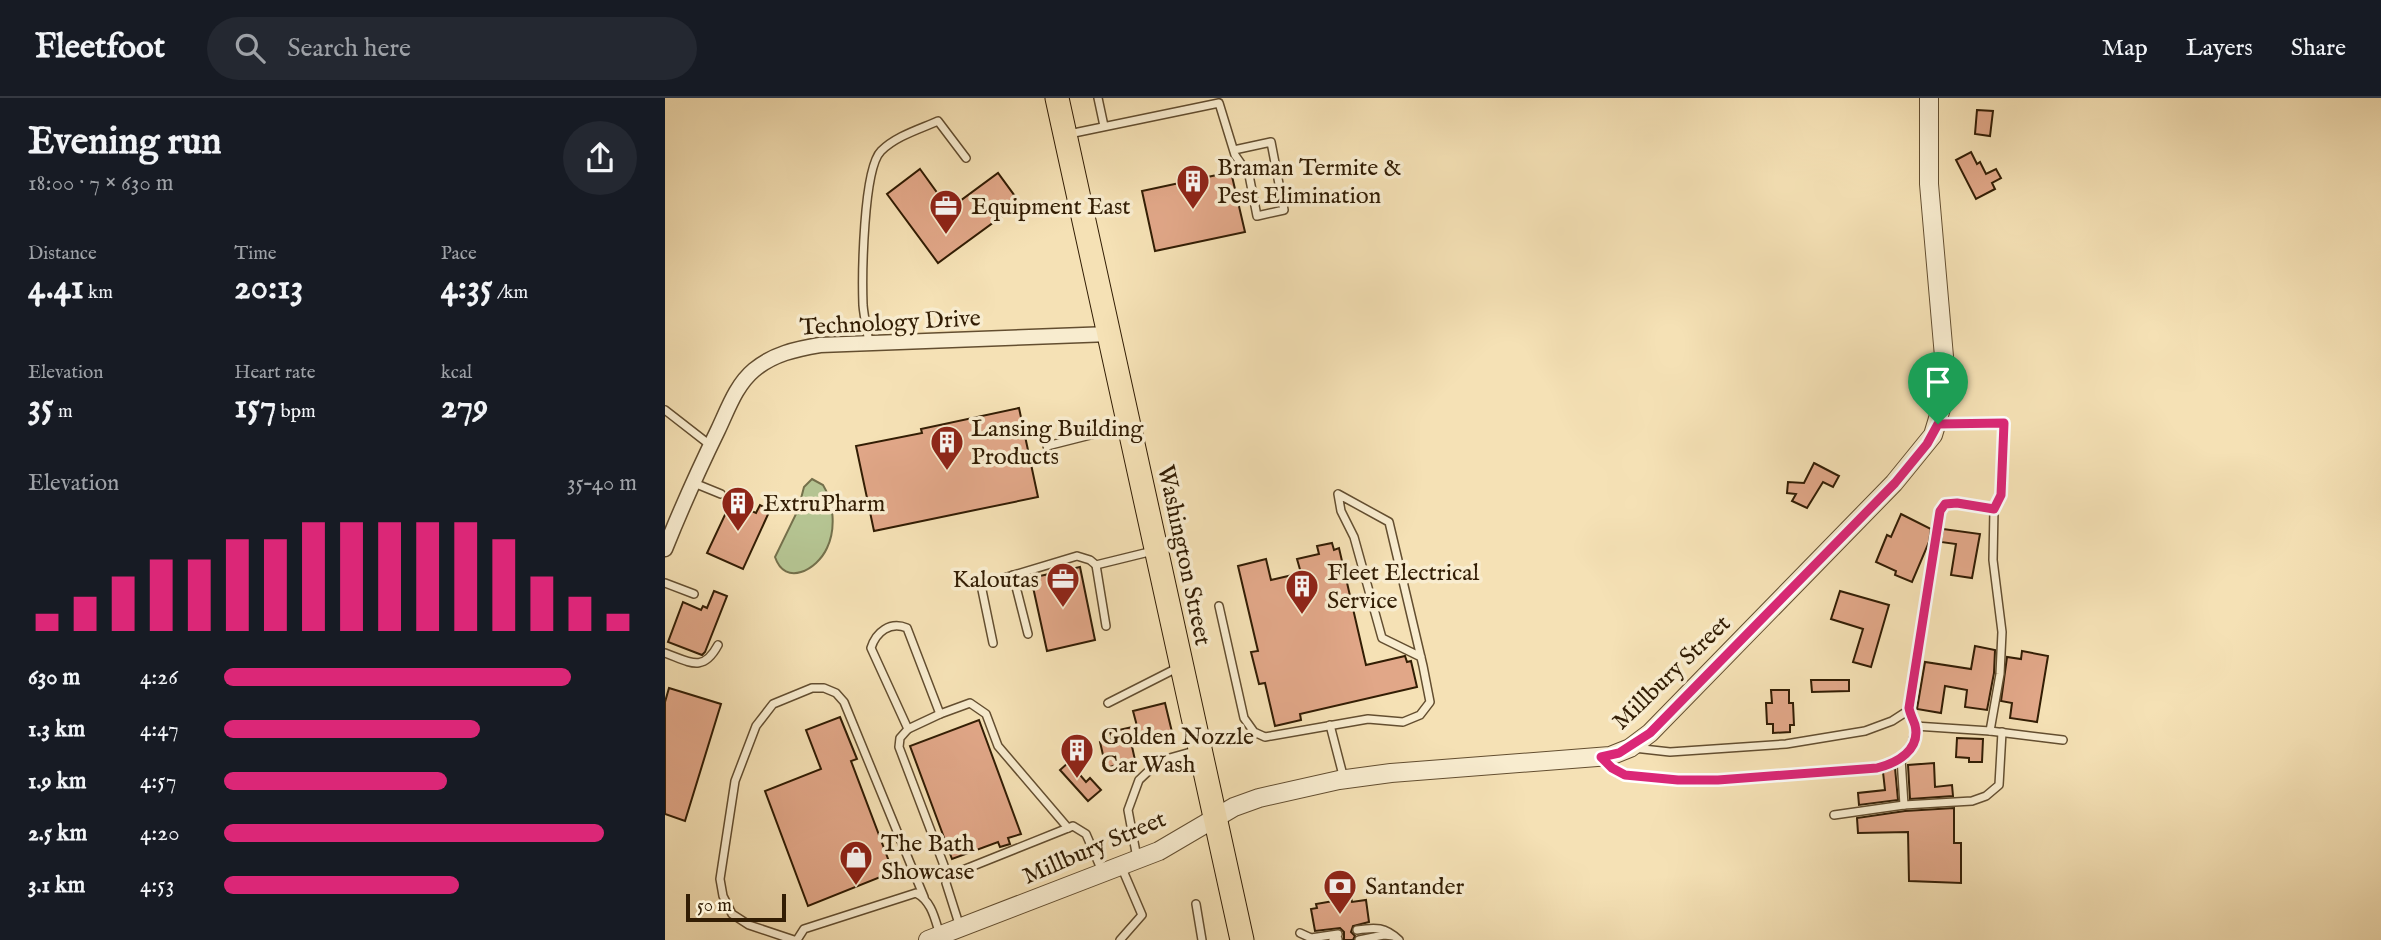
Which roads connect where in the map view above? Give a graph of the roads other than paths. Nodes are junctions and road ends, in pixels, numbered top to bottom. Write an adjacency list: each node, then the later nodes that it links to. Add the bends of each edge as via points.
1 (1057, 98): 6 (main road, Washington Street)
2 (1098, 98): 5 (lane)
3 (1929, 98): 12 (street, Millbury Street, via 1930,198 1945,368)
4 (1219, 100): 5 (lane); 7 (lane)
5 (1104, 126): 6 (lane)
6 (1065, 134): 9 (main road, Washington Street)
7 (1234, 150): 7 (lane, via 1249,175 1257,216 1284,210 1271,142)
8 (966, 158): 10 (lane, via 939,121 880,152 871,169 863,306)
9 (1110, 334): 10 (street, Technology Drive); 13 (main road, Washington Street)
10 (869, 343): 14 (street, Technology Drive, via 820,345 764,363 736,391)
11 (665, 410): 14 (lane)
12 (1938, 424): 18 (lane, via 2004,423 2001,495); 42 (street, Millbury Street, via 1890,488 1650,733)
13 (1130, 425): 15 (lane); 20 (main road, Washington Street)
14 (710, 446): 16 (street, Technology Drive)
15 (1047, 446)
16 (693, 482): 17 (lane); 19 (street, Technology Drive)
17 (722, 494)
18 (1994, 509): 34 (lane, via 1957,503 1945,504 1940,511); 39 (lane, via 1993,560 2002,632)
19 (665, 550)
20 (1157, 550): 21 (lane); 32 (main road, Washington Street)
21 (1095, 565): 22 (lane, via 1077,556); 26 (lane)
22 (1013, 575): 27 (lane); 28 (lane, via 981,585)
23 (665, 583): 24 (lane)
24 (694, 594)
25 (1219, 606): 36 (lane, via 1244,718 1254,732 1265,737)
26 (1107, 626)
27 (1028, 634)
28 (993, 643)
29 (718, 645): 30 (lane, via 711,659 700,663)
30 (665, 653)
31 (1421, 657): 31 (lane, via 1389,522 1338,494 1382,638); 36 (lane, via 1430,702 1420,715 1403,722 1368,719)
32 (1181, 666): 33 (lane); 43 (main road, Washington Street)
33 (1108, 703)
34 (1909, 710): 37 (lane); 42 (lane, via 1892,722 1865,730 1786,744 1670,752)
35 (940, 714): 38 (lane); 38 (lane, via 907,628 888,627 875,637 871,648); 50 (lane, via 970,703 986,714 998,746)
36 (1330, 725): 46 (lane)
37 (1915, 726): 39 (lane); 45 (lane, via 1913,743)
38 (908, 729): 53 (lane, via 899,747)
39 (1990, 731): 40 (lane)
40 (2002, 732): 41 (lane); 47 (lane, via 2001,774 1993,792 1972,801)
41 (2063, 740)
42 (1630, 748): 44 (street, Millbury Street)
43 (1199, 750): 49 (main road, Washington Street); 51 (lane, via 1159,761 1139,780 1128,810)
44 (1601, 757): 45 (lane, via 1625,775 1690,781 1877,768); 46 (street, Millbury Street)
45 (1901, 758): 47 (lane)
46 (1344, 779): 49 (street, Millbury Street, via 1246,802)
47 (1904, 806): 48 (lane)
48 (1834, 814)
49 (1215, 817): 51 (street, Millbury Street, via 1159,851); 65 (main road, Washington Street)
50 (1068, 828): 52 (lane, via 1086,834); 53 (lane)
51 (1129, 862): 52 (street, Millbury Street); 63 (lane, via 1142,915)
52 (1103, 872): 56 (street, Millbury Street)
53 (948, 876): 56 (lane, via 946,883)
54 (924, 897): 60 (lane, via 931,908); 62 (lane, via 916,893 804,929); 62 (lane, via 844,702 836,693 811,688 773,704 756,726 735,781 720,878 732,914 749,925)
55 (1196, 904): 64 (lane)
56 (961, 928): 60 (street, Millbury Street)
57 (1358, 935): 58 (lane, via 1380,927)
58 (1395, 936)
59 (1306, 937): 61 (lane)
60 (934, 938)
61 (1336, 938)
62 (795, 940)
63 (1119, 940)
64 (1202, 940)
65 (1242, 940)

